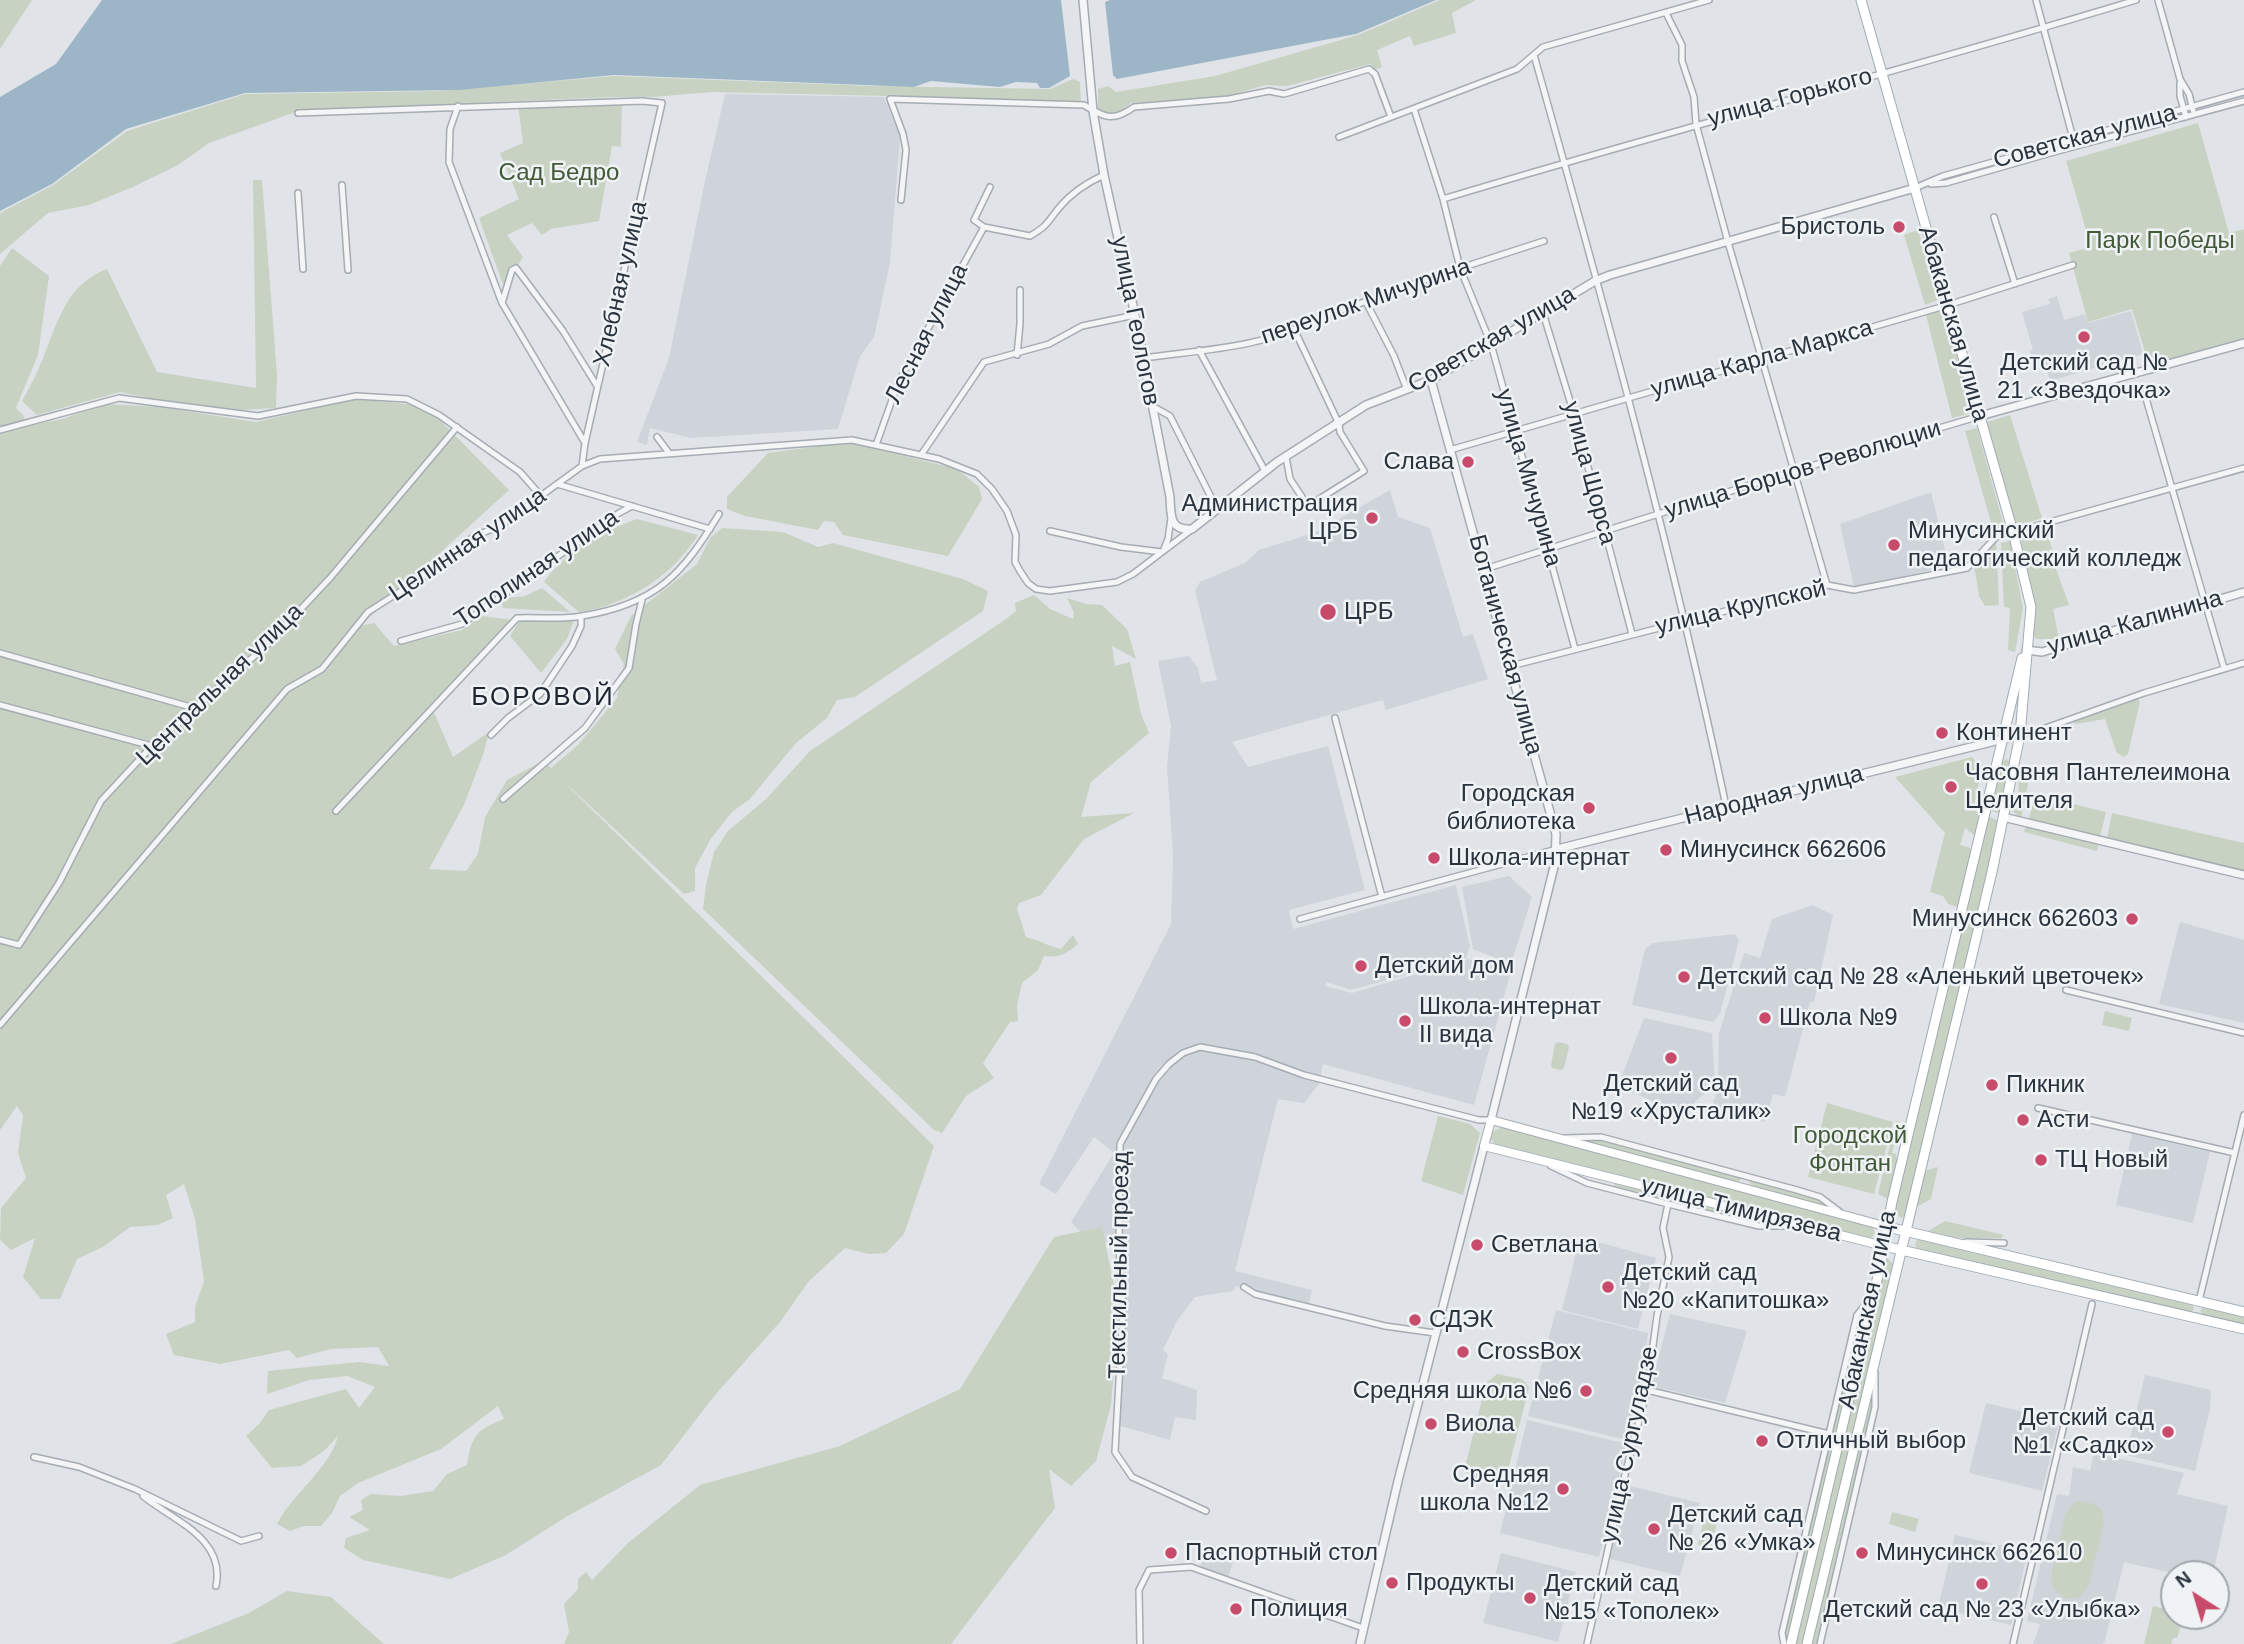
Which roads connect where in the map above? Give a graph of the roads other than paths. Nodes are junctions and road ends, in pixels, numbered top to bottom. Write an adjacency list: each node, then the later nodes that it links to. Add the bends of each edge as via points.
1 (1709, 0): 7 (street)
2 (1861, 0): 10 (main road, Абаканская улица)
3 (2036, 0): 8 (street)
4 (2136, 0): 8 (street, улица Горького)
5 (2158, 0): 11 (street)
6 (1083, 2): 18 (street, улица Геологов)
7 (1666, 13): 9 (street, via 1543,47); 23 (street, via 1682,45)
8 (2044, 28): 10 (street, улица Горького); 25 (street)
9 (1534, 55): 16 (street, via 1517,69); 27 (street)
10 (1882, 73): 23 (street, улица Горького); 32 (main road, Абаканская улица)
11 (2180, 79): 15 (street); 17 (street)
12 (2244, 92): 15 (street, Советская улица)
13 (2244, 101): 20 (street, Советская улица)
14 (458, 106): 19 (street); 48 (street, via 450,129 449,162); 60 (street, Хлебная улица, via 662,103)
15 (2192, 107): 17 (street, Советская улица); 20 (street)
16 (1414, 108): 21 (street); 34 (street, улица Мичурина)
17 (2184, 110): 22 (street); 25 (street, Советская улица)
18 (1094, 111): 21 (street, via 1105,117 1121,116 1134,107 1269,91 1284,94 1369,68); 28 (street, улица Геологов); 35 (street, via 1084,105 890,99 906,150)
19 (298, 113)
20 (2195, 115): 22 (street, Советская улица)
21 (1391, 117): 24 (street)
22 (2186, 117): 26 (street, Советская улица)
23 (1696, 124): 27 (street, улица Горького); 39 (street)
24 (1339, 137)
25 (2073, 139): 26 (street); 29 (street, Советская улица)
26 (2075, 146): 29 (street, Советская улица, via 1946,183)
27 (1564, 162): 34 (street, улица Горького); 44 (street)
28 (1104, 175): 37 (street, via 1068,198 1045,227 1030,236); 51 (street, улица Геологов)
29 (1928, 184): 32 (street, Советская улица)
30 (342, 186): 43 (street)
31 (990, 187): 37 (street, Лесная улица, via 974,220)
32 (1914, 188): 39 (street, Советская улица); 49 (main road, Абаканская улица)
33 (298, 193): 42 (street)
34 (1443, 198): 41 (street, улица Мичурина)
35 (901, 200)
36 (1994, 217): 45 (street)
37 (984, 227): 73 (street, Лесная улица, via 898,383)
38 (1544, 240): 41 (street, переулок Мичурина)
39 (1728, 242): 44 (street, Советская улица); 58 (street)
40 (2073, 265): 45 (street, улица Карла Маркса)
41 (1460, 268): 47 (street, переулок Мичурина); 54 (street, улица Мичурина)
42 (303, 269)
43 (348, 270)
44 (1595, 281): 50 (street, Советская улица); 63 (street)
45 (2015, 284): 49 (street, улица Карла Маркса)
46 (1020, 290): 56 (street)
47 (1367, 302): 52 (street, переулок Мичурина); 61 (street)
48 (502, 303): 60 (street, via 516,268); 72 (street)
49 (1948, 305): 58 (street, улица Карла Маркса); 66 (main road, Абаканская улица)
50 (1543, 313): 54 (street, Советская улица); 65 (street, улица Щорса)
51 (1135, 315): 56 (street, via 1082,326); 57 (street, улица Геологов)
52 (1295, 331): 55 (street, переулок Мичурина); 67 (street)
53 (2244, 343): 66 (street, улица Борцов Революции)
54 (1491, 344): 59 (street, Советская улица); 70 (street, улица Мичурина)
55 (1199, 350): 57 (street, переулок Мичурина); 80 (street)
56 (1017, 355): 76 (street, via 984,362)
57 (1143, 358): 64 (street, улица Геологов)
58 (1761, 358): 63 (street, улица Карла Маркса); 81 (street)
59 (1431, 380): 61 (street, Советская улица); 74 (street, Ботаническая улица)
60 (597, 387): 72 (street, Хлебная улица)
61 (1407, 390): 67 (street, Советская улица, via 1366,405)
62 (2145, 395): 83 (street)
63 (1628, 398): 65 (street, улица Карла Маркса); 88 (street)
64 (1152, 406): 86 (street, via 1170,416); 89 (street, улица Геологов)
65 (1574, 414): 70 (street, улица Карла Маркса); 93 (street, улица Щорса)
66 (1980, 416): 81 (street, улица Борцов Революции); 94 (main road, Абаканская улица)
67 (1339, 424): 77 (street, Советская улица); 77 (street, via 1364,471 1308,506 1290,479)
68 (457, 427): 69 (street, via 407,399 356,396 258,416 119,398); 84 (street, via 520,472); 114 (street, Центральная улица, via 312,596 259,652)
69 (0, 430)
70 (1516, 430): 74 (street, улица Карла Маркса); 95 (street, улица Мичурина)
71 (657, 437): 75 (street)
72 (585, 443): 78 (street, Хлебная улица)
73 (876, 445): 75 (street, Целинная улица, via 844,440); 76 (street, Целинная улица)
74 (1450, 450): 97 (street, Ботаническая улица)
75 (669, 453): 78 (street, Целинная улица, via 600,459)
76 (920, 455): 99 (street, Целинная улица, via 962,466 992,489 1016,535 1015,562)
77 (1286, 457): 80 (street, Советская улица)
78 (582, 466): 82 (street, Целинная улица)
79 (2244, 468): 83 (street, улица Крупской)
80 (1265, 471): 86 (street, Советская улица)
81 (1794, 471): 88 (street, улица Борцов Революции); 98 (street)
82 (557, 484): 84 (street, Целинная улица); 85 (street)
83 (2172, 488): 94 (street, улица Крупской); 102 (street)
84 (541, 496): 133 (street, Целинная улица, via 498,527 474,536 426,575 368,612 322,669 288,689)
85 (632, 506): 90 (street); 106 (street, Тополиная улица, via 462,624)
86 (1217, 509): 91 (street, Советская улица)
87 (719, 514): 90 (street)
88 (1657, 515): 93 (street, улица Борцов Революции); 104 (street)
89 (1171, 518): 91 (street, via 1179,528); 96 (street)
90 (710, 528): 101 (street, via 692,556)
91 (1192, 529): 96 (street, Советская улица)
92 (1050, 531): 96 (street)
93 (1605, 531): 95 (street, улица Борцов Революции); 105 (street, улица Щорса)
94 (2013, 532): 98 (street, улица Крупской, via 1996,537 1967,568 1854,590); 108 (main road, Абаканская улица, via 2031,607)
95 (1548, 549): 97 (street, улица Борцов Революции); 107 (street, улица Мичурина)
96 (1162, 552): 99 (street, Советская улица, via 1117,582)
97 (1485, 569): 111 (street, Ботаническая улица)
98 (1827, 585): 104 (street, улица Крупской)
99 (1036, 589)
100 (2244, 592): 102 (street, улица Калинина)
101 (642, 600): 103 (street); 122 (street, via 629,668 585,728)
102 (2204, 602): 108 (street, улица Калинина, via 2042,652); 112 (street)
103 (581, 617): 116 (street, via 572,646 540,694); 124 (street, via 517,618)
104 (1685, 621): 105 (street, улица Крупской); 123 (street)
105 (1632, 634): 107 (street, улица Крупской)
106 (401, 641)
107 (1576, 649): 111 (street, улица Крупской)
108 (2026, 650): 117 (main road, Абаканская улица); 118 (main road, Абаканская улица)
109 (0, 653): 114 (street)
110 (2244, 663): 112 (street, Народная улица)
111 (1511, 666): 127 (street, Ботаническая улица, via 1554,822)
112 (2224, 668): 117 (street, Народная улица)
113 (0, 705): 119 (street)
114 (194, 708): 119 (street, Центральная улица)
115 (1335, 718): 129 (street)
116 (491, 734)
117 (2020, 735): 118 (street, Народная улица); 121 (main road, Абаканская улица)
118 (2002, 741): 120 (main road, Абаканская улица); 123 (street, Народная улица)
119 (152, 747): 131 (street, Центральная улица, via 102,801 59,883 19,945)
120 (1997, 760): 121 (main road, via 2007,754); 125 (main road, Абаканская улица)
121 (2015, 762): 126 (main road, Абаканская улица)
122 (503, 799)
123 (1726, 806): 127 (street, Народная улица)
124 (336, 811)
125 (1985, 813): 126 (main road); 145 (main road, Абаканская улица)
126 (2003, 817): 128 (street); 146 (main road, Абаканская улица)
127 (1557, 849): 129 (street, Народная улица); 137 (street, Ботаническая улица)
128 (2244, 875)
129 (1382, 897): 130 (street, Народная улица)
130 (1300, 919)
131 (0, 940)
132 (2066, 989): 134 (street)
133 (0, 1026)
134 (2244, 1033)
135 (2038, 1108): 140 (street)
136 (2244, 1115): 140 (street)
137 (1491, 1120): 138 (main road, улица Тимирязева); 139 (main road, Ботаническая улица); 164 (street, Текстильный проезд, via 1304,1076 1255,1057 1200,1047 1183,1053 1156,1079 1120,1144 1123,1311 1115,1451 1132,1477)
138 (1555, 1138): 143 (main road, улица Тимирязева); 143 (street, via 1601,1137 1776,1184 1820,1196)
139 (1484, 1146): 141 (main road, улица Тимирязева); 158 (street, Ботаническая улица)
140 (2235, 1153): 153 (street)
141 (1539, 1160): 142 (street, via 1587,1183); 144 (main road, улица Тимирязева)
142 (1668, 1204): 144 (street, via 1759,1226); 160 (street, улица Сургуладзе, via 1664,1228 1669,1257)
143 (1845, 1216): 145 (main road, улица Тимирязева)
144 (1802, 1225): 149 (main road, улица Тимирязева)
145 (1888, 1227): 146 (main road, улица Тимирязева); 149 (main road, Абаканская улица)
146 (1905, 1230): 147 (main road, улица Тимирязева); 150 (main road, Абаканская улица)
147 (1955, 1242): 148 (street); 153 (main road, улица Тимирязева)
148 (2004, 1242)
149 (1884, 1246): 150 (main road, улица Тимирязева); 152 (main road, Абаканская улица)
150 (1901, 1250): 156 (main road, улица Тимирязева); 159 (main road, Абаканская улица)
151 (1244, 1287): 158 (street, via 1255,1294 1385,1326)
152 (1874, 1294): 161 (street, via 1857,1315); 172 (main road, Абаканская улица)
153 (2199, 1301): 155 (main road, улица Тимирязева); 156 (main road)
154 (2092, 1304): 175 (street)
155 (2244, 1312)
156 (2195, 1318): 157 (main road, улица Тимирязева)
157 (2244, 1329)
158 (1435, 1333): 167 (street, Ботаническая улица)
159 (1875, 1362): 173 (main road, Абаканская улица); 174 (street, via 1875,1407)
160 (1647, 1390): 161 (street); 170 (street, улица Сургуладзе)
161 (1829, 1434): 171 (street, via 1782,1633)
162 (34, 1457): 163 (street)
163 (135, 1489): 165 (street, via 241,1541); 166 (street, via 197,1532 216,1559)
164 (1206, 1511)
165 (259, 1536)
166 (216, 1586)
167 (1363, 1628): 168 (street, via 1191,1567 1149,1570 1139,1590); 169 (street, Ботаническая улица)
168 (1140, 1644)
169 (1360, 1644)
170 (1587, 1644)
171 (1784, 1644)
172 (1791, 1644)
173 (1807, 1644)
174 (1820, 1644)
175 (2013, 1644)

